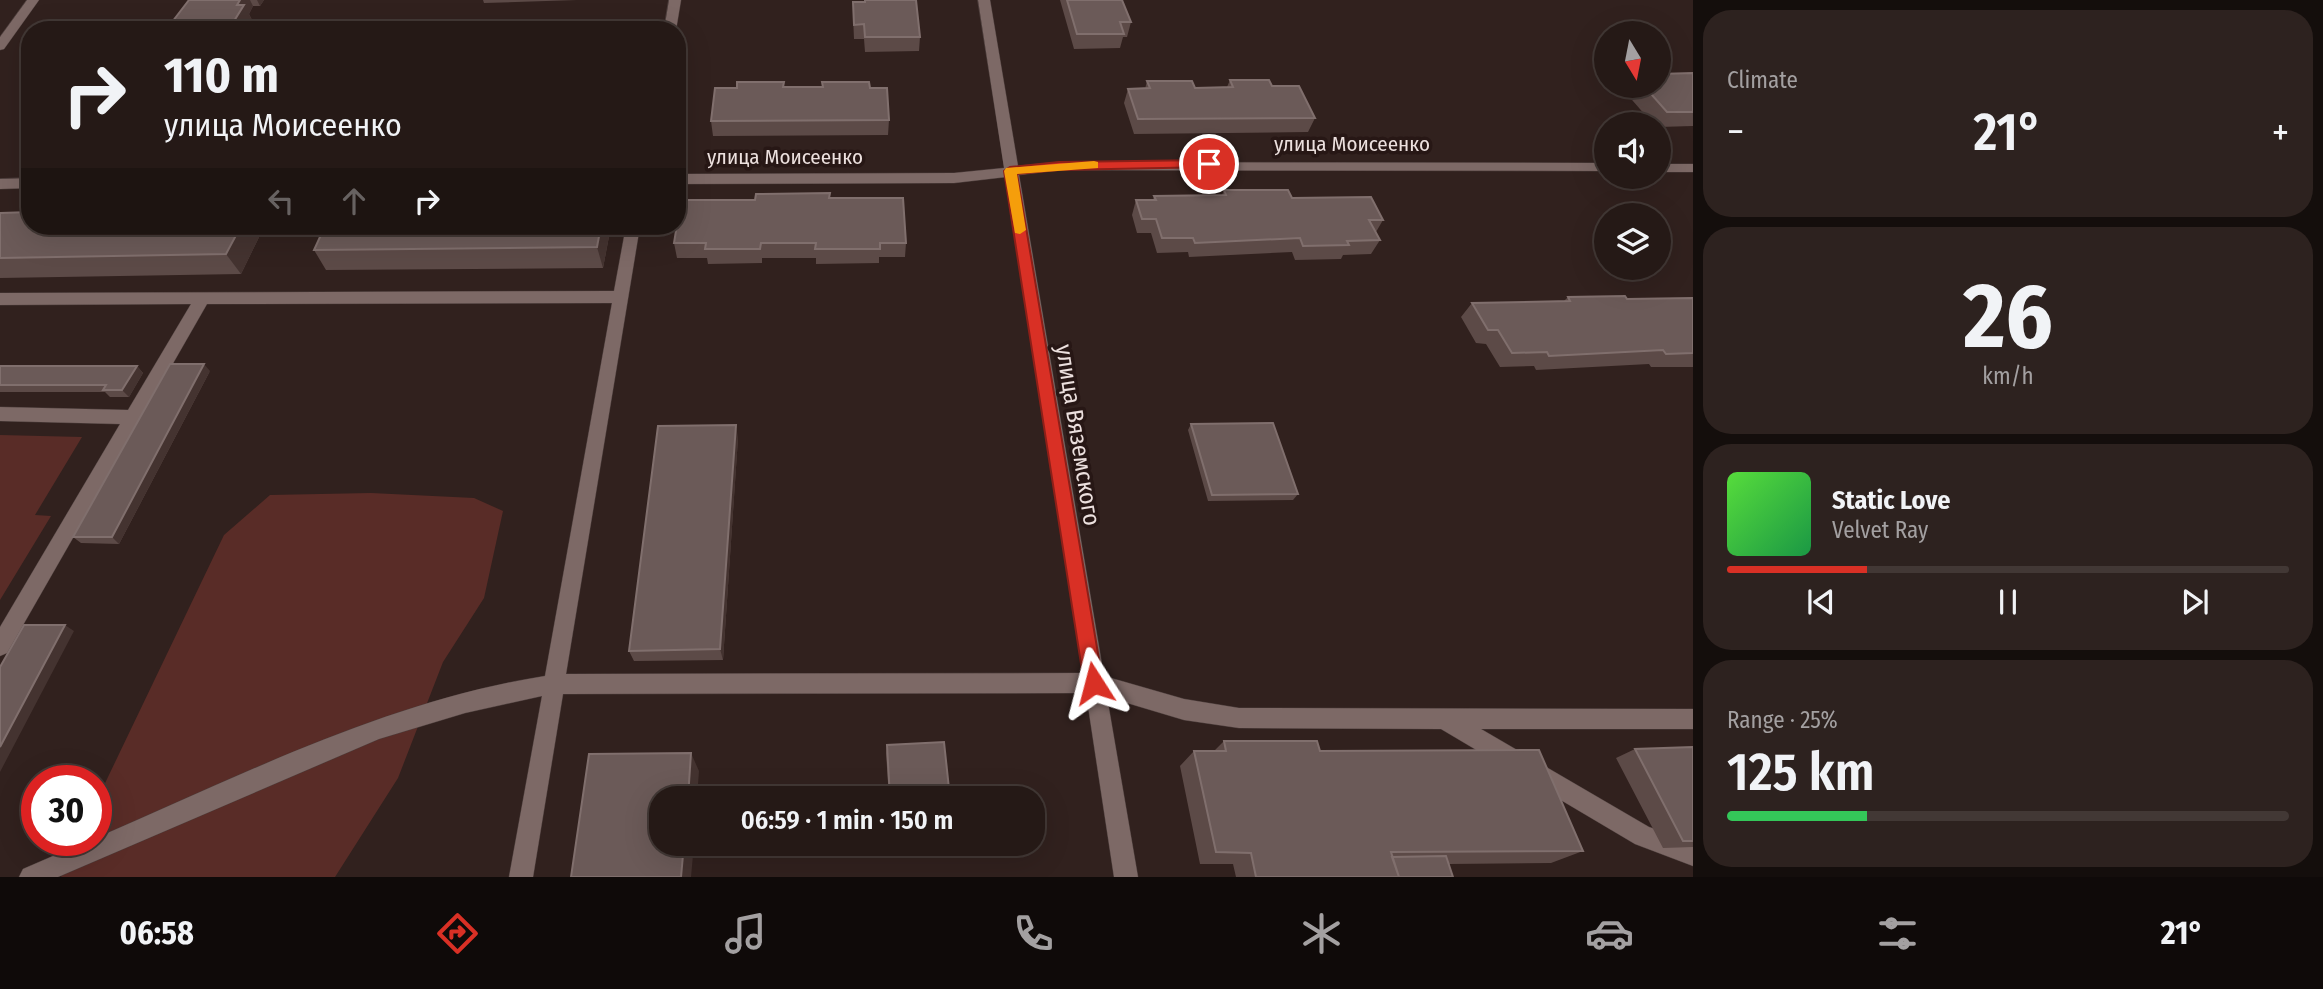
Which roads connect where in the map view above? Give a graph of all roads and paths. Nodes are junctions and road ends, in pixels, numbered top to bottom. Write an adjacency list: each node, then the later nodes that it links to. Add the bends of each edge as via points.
1 (33, 0): 5 (street)
2 (675, 0): 4 (street)
3 (984, 0): 9 (street, улица Вяземского)
4 (672, 21)
5 (0, 46)
6 (1594, 167): 9 (street, улица Моисеенко, via 1221,164)
7 (1671, 168): 8 (street)
8 (1693, 168)
9 (1010, 171): 10 (street, улица Моисеенко, via 954,178); 20 (street, улица Вяземского)
10 (686, 179)
11 (21, 183): 12 (street)
12 (0, 184)
13 (632, 235): 14 (street)
14 (621, 298): 16 (street); 21 (street)
15 (0, 299): 16 (street)
16 (202, 299): 18 (street)
17 (0, 414): 18 (street)
18 (133, 417): 19 (street)
19 (0, 646)
20 (1094, 683): 21 (street); 22 (street, via 1202,715); 27 (street, улица Вяземского)
21 (555, 684): 25 (street, via 501,692 377,729); 26 (street)
22 (1442, 718): 23 (street); 24 (street, via 1643,836)
23 (1693, 719)
24 (1693, 854)
25 (31, 877)
26 (521, 877)
27 (1126, 877)

